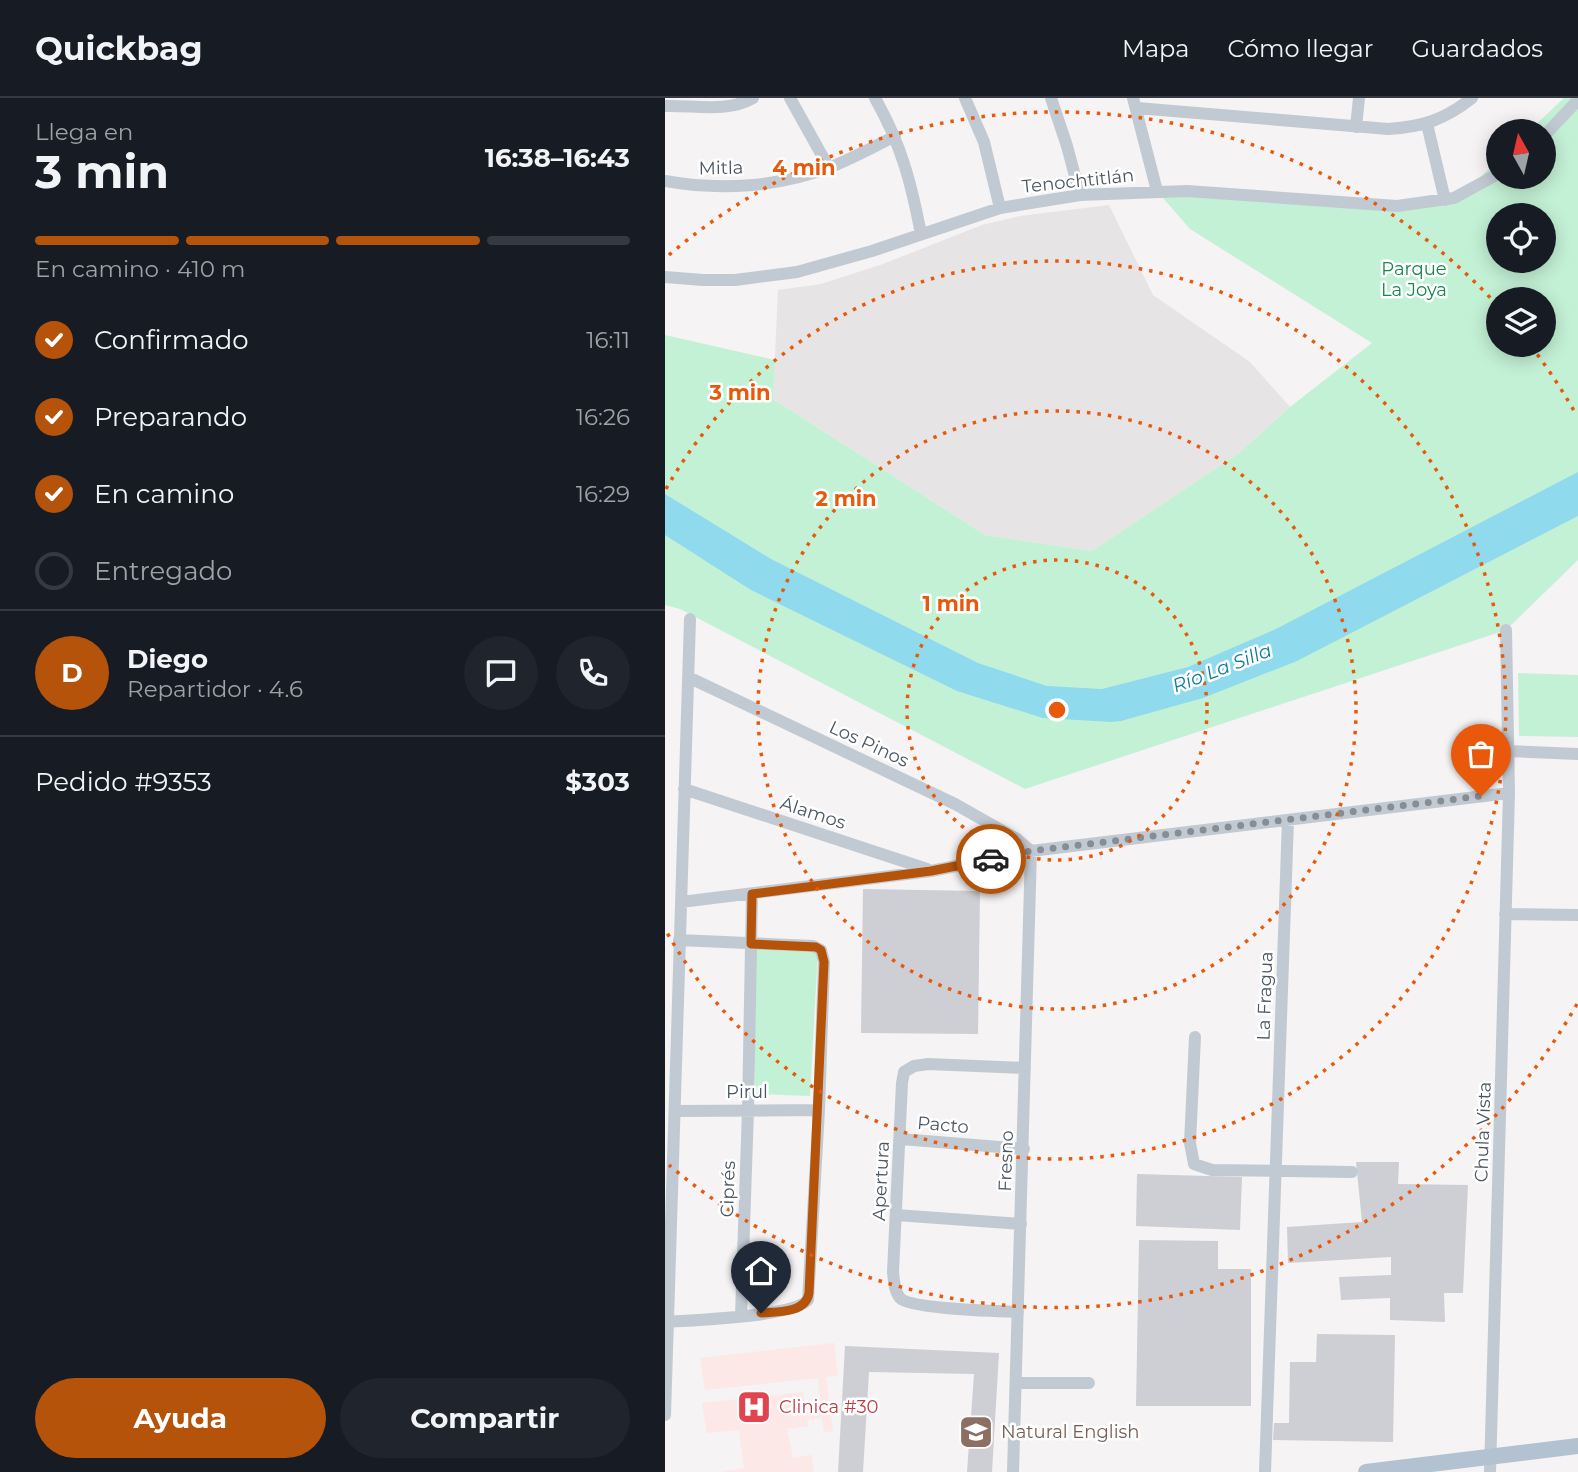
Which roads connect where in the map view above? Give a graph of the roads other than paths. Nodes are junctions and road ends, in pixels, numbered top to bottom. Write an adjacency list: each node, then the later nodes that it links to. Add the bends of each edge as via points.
1 (753, 98): 10 (street, via 725,106)
2 (790, 98): 15 (street)
3 (875, 98): 14 (street)
4 (965, 98): 21 (street, via 984,142)
5 (1051, 98): 19 (street)
6 (1359, 98): 13 (street)
7 (1472, 98): 12 (street)
8 (1578, 100): 11 (street)
9 (1135, 103): 13 (street); 18 (street)
10 (665, 106)
11 (1556, 123)
12 (1427, 124): 13 (street); 20 (street)
13 (1356, 127)
14 (895, 136): 15 (street, Mitla); 22 (street)
15 (829, 168): 16 (street, Mitla, via 737,187)
16 (665, 181)
17 (1486, 181): 20 (street, Tenochtitlán)
18 (1157, 191): 19 (street, Tenochtitlán); 20 (street, Tenochtitlán, via 1386,206)
19 (1080, 195): 21 (street, Tenochtitlán)
20 (1445, 200)
21 (999, 208): 22 (street, Tenochtitlán)
22 (922, 234): 23 (street, Tenochtitlán, via 834,262 765,277 703,281)
23 (665, 277)
24 (690, 618): 26 (street)
25 (1506, 630): 27 (street)
26 (688, 677): 29 (street); 32 (street, Los Pinos, via 955,804)
27 (1509, 751): 28 (street); 30 (street)
28 (1578, 754)
29 (684, 789): 33 (street, Álamos); 35 (street)
30 (1509, 793): 31 (street); 36 (street, Chula Vista)
31 (1288, 820): 32 (street); 48 (street, La Fragua)
32 (1031, 851): 33 (street); 41 (street, Fresno)
33 (931, 871): 34 (street)
34 (752, 894): 35 (street); 39 (street, Ciprés)
35 (681, 902): 38 (street)
36 (1506, 914): 37 (street); 58 (street, Chula Vista)
37 (1578, 915)
38 (679, 940): 39 (street); 44 (street)
39 (751, 944): 42 (street, Ciprés); 43 (street, via 821,950)
40 (1195, 1037): 48 (street, via 1190,1143 1194,1164 1212,1170)
41 (1025, 1068): 45 (street, Apertura, via 928,1064 909,1068 903,1076); 46 (street, Fresno)
42 (748, 1110): 43 (street, Pirul); 44 (street, Pirul); 52 (street, Ciprés)
43 (819, 1110): 52 (street, via 808,1300 793,1309)
44 (675, 1111): 53 (street)
45 (901, 1139): 46 (street, Pacto); 49 (street, Apertura)
46 (1024, 1150): 50 (street, Fresno)
47 (1352, 1171): 48 (street)
48 (1276, 1172): 60 (street, La Fragua)
49 (897, 1216): 50 (street); 51 (street, Apertura, via 893,1272 899,1297 928,1306)
50 (1021, 1224): 51 (street, Fresno)
51 (1018, 1312): 54 (street, Fresno)
52 (741, 1316): 53 (street)
53 (666, 1322): 56 (street)
54 (1016, 1383): 55 (street); 59 (street, Fresno)
55 (1089, 1383)
56 (665, 1415)
57 (1578, 1446): 58 (main road)
58 (1490, 1464): 61 (main road)
59 (1013, 1472)
60 (1265, 1472)
61 (1366, 1472)

